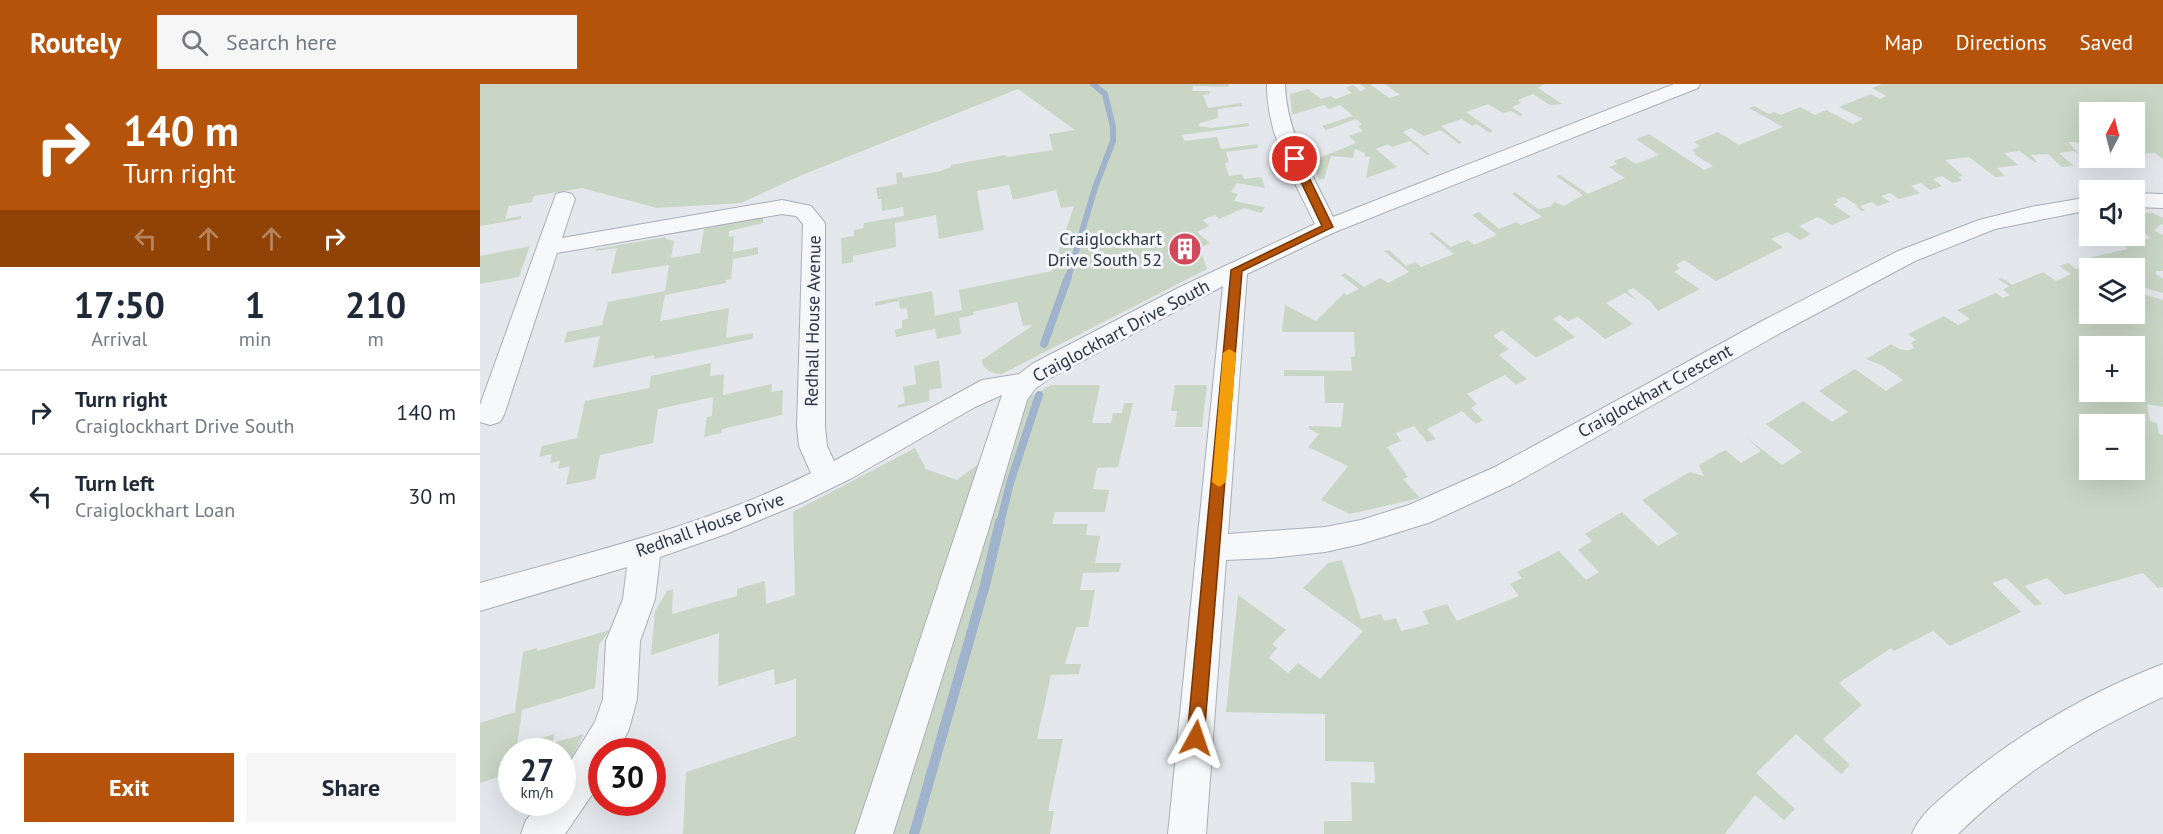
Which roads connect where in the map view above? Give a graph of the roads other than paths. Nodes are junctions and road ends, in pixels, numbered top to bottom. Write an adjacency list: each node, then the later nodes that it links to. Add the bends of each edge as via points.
1 (1276, 84): 7 (street, via 1281,121)
2 (1691, 84): 7 (street, Craiglockhart Drive South)
3 (564, 199): 8 (street)
4 (2145, 200): 5 (street)
5 (2163, 201)
6 (2079, 205): 13 (street, Craiglockhart Crescent, via 1991,224 1895,262 1520,467 1409,518 1314,541)
7 (1328, 227): 9 (street, Craiglockhart Drive South)
8 (547, 248): 11 (street); 12 (street, Redhall House Avenue, via 771,208 803,211 814,223 810,375 813,446)
9 (1236, 270): 10 (street, Craiglockhart Drive South, via 1041,370); 13 (street)
10 (1026, 382): 12 (street, Redhall House Drive, via 991,387); 18 (street, Craiglockhart Drive South, via 1014,397)
11 (490, 398)
12 (826, 477): 14 (street, Redhall House Drive, via 733,520)
13 (1213, 547): 19 (street)
14 (645, 549): 15 (street, Redhall House Drive); 17 (street, via 639,599 623,641 620,699 610,729 563,807)
15 (480, 597)
16 (2163, 680): 20 (street, via 2076,723 1971,795)
17 (540, 834)
18 (874, 834)
19 (1187, 834)
20 (1931, 834)

